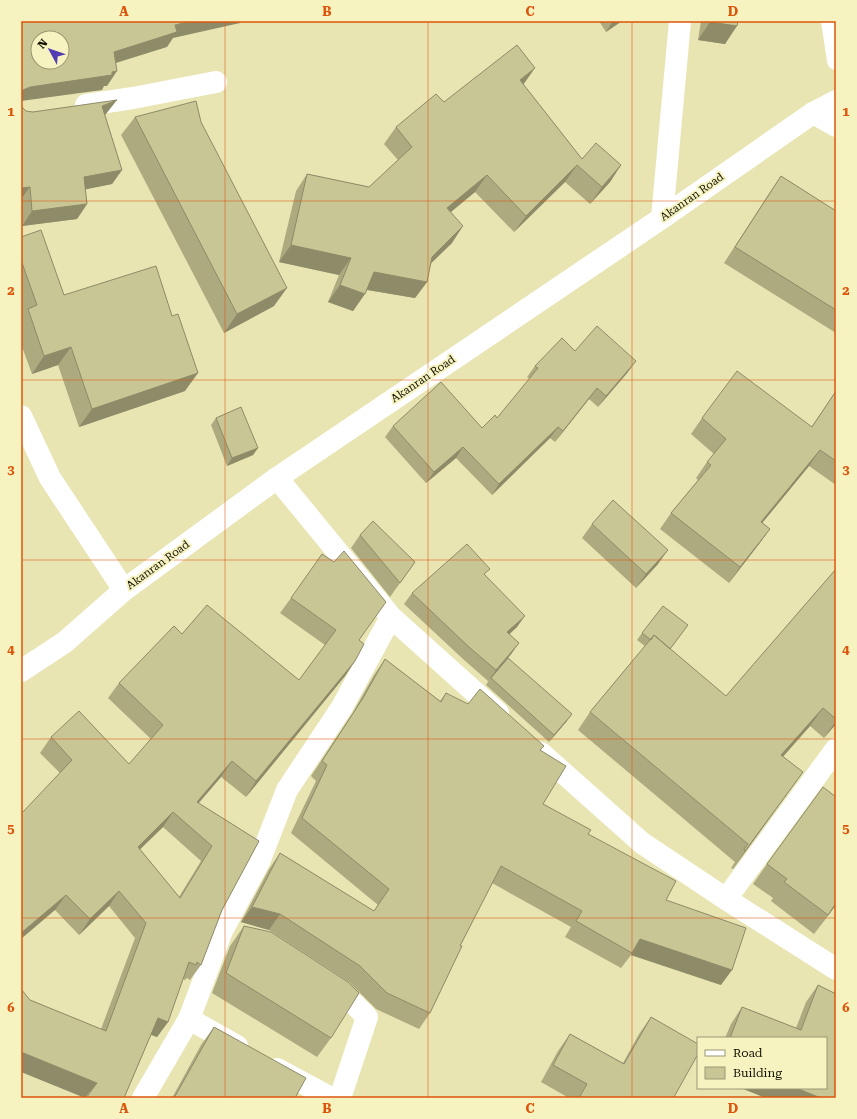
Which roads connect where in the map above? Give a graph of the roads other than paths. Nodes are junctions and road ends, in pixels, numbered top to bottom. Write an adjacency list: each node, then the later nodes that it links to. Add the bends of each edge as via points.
1 (680, 21): 9 (street)
2 (830, 21): 3 (lane)
3 (836, 61)
4 (216, 82): 6 (street)
5 (836, 101): 7 (street, Akanran Road)
6 (66, 108)
7 (813, 113): 8 (street); 9 (street, Akanran Road)
8 (836, 126)
9 (662, 218): 11 (street, Akanran Road)
10 (21, 416): 12 (street, via 50,478)
11 (277, 478): 12 (street, Akanran Road); 13 (street)
12 (124, 590): 14 (street, Akanran Road, via 65,642)
13 (392, 617): 15 (street); 21 (street, via 342,707 287,790 232,933)
14 (21, 671)
15 (510, 724)
16 (528, 740): 18 (street, via 642,843)
17 (836, 749): 18 (street)
18 (726, 899): 19 (street)
19 (836, 969)
20 (315, 975): 24 (street, via 342,992 367,1017)
21 (189, 1019): 22 (street); 23 (street)
22 (143, 1098)
23 (331, 1098)
24 (340, 1098)

